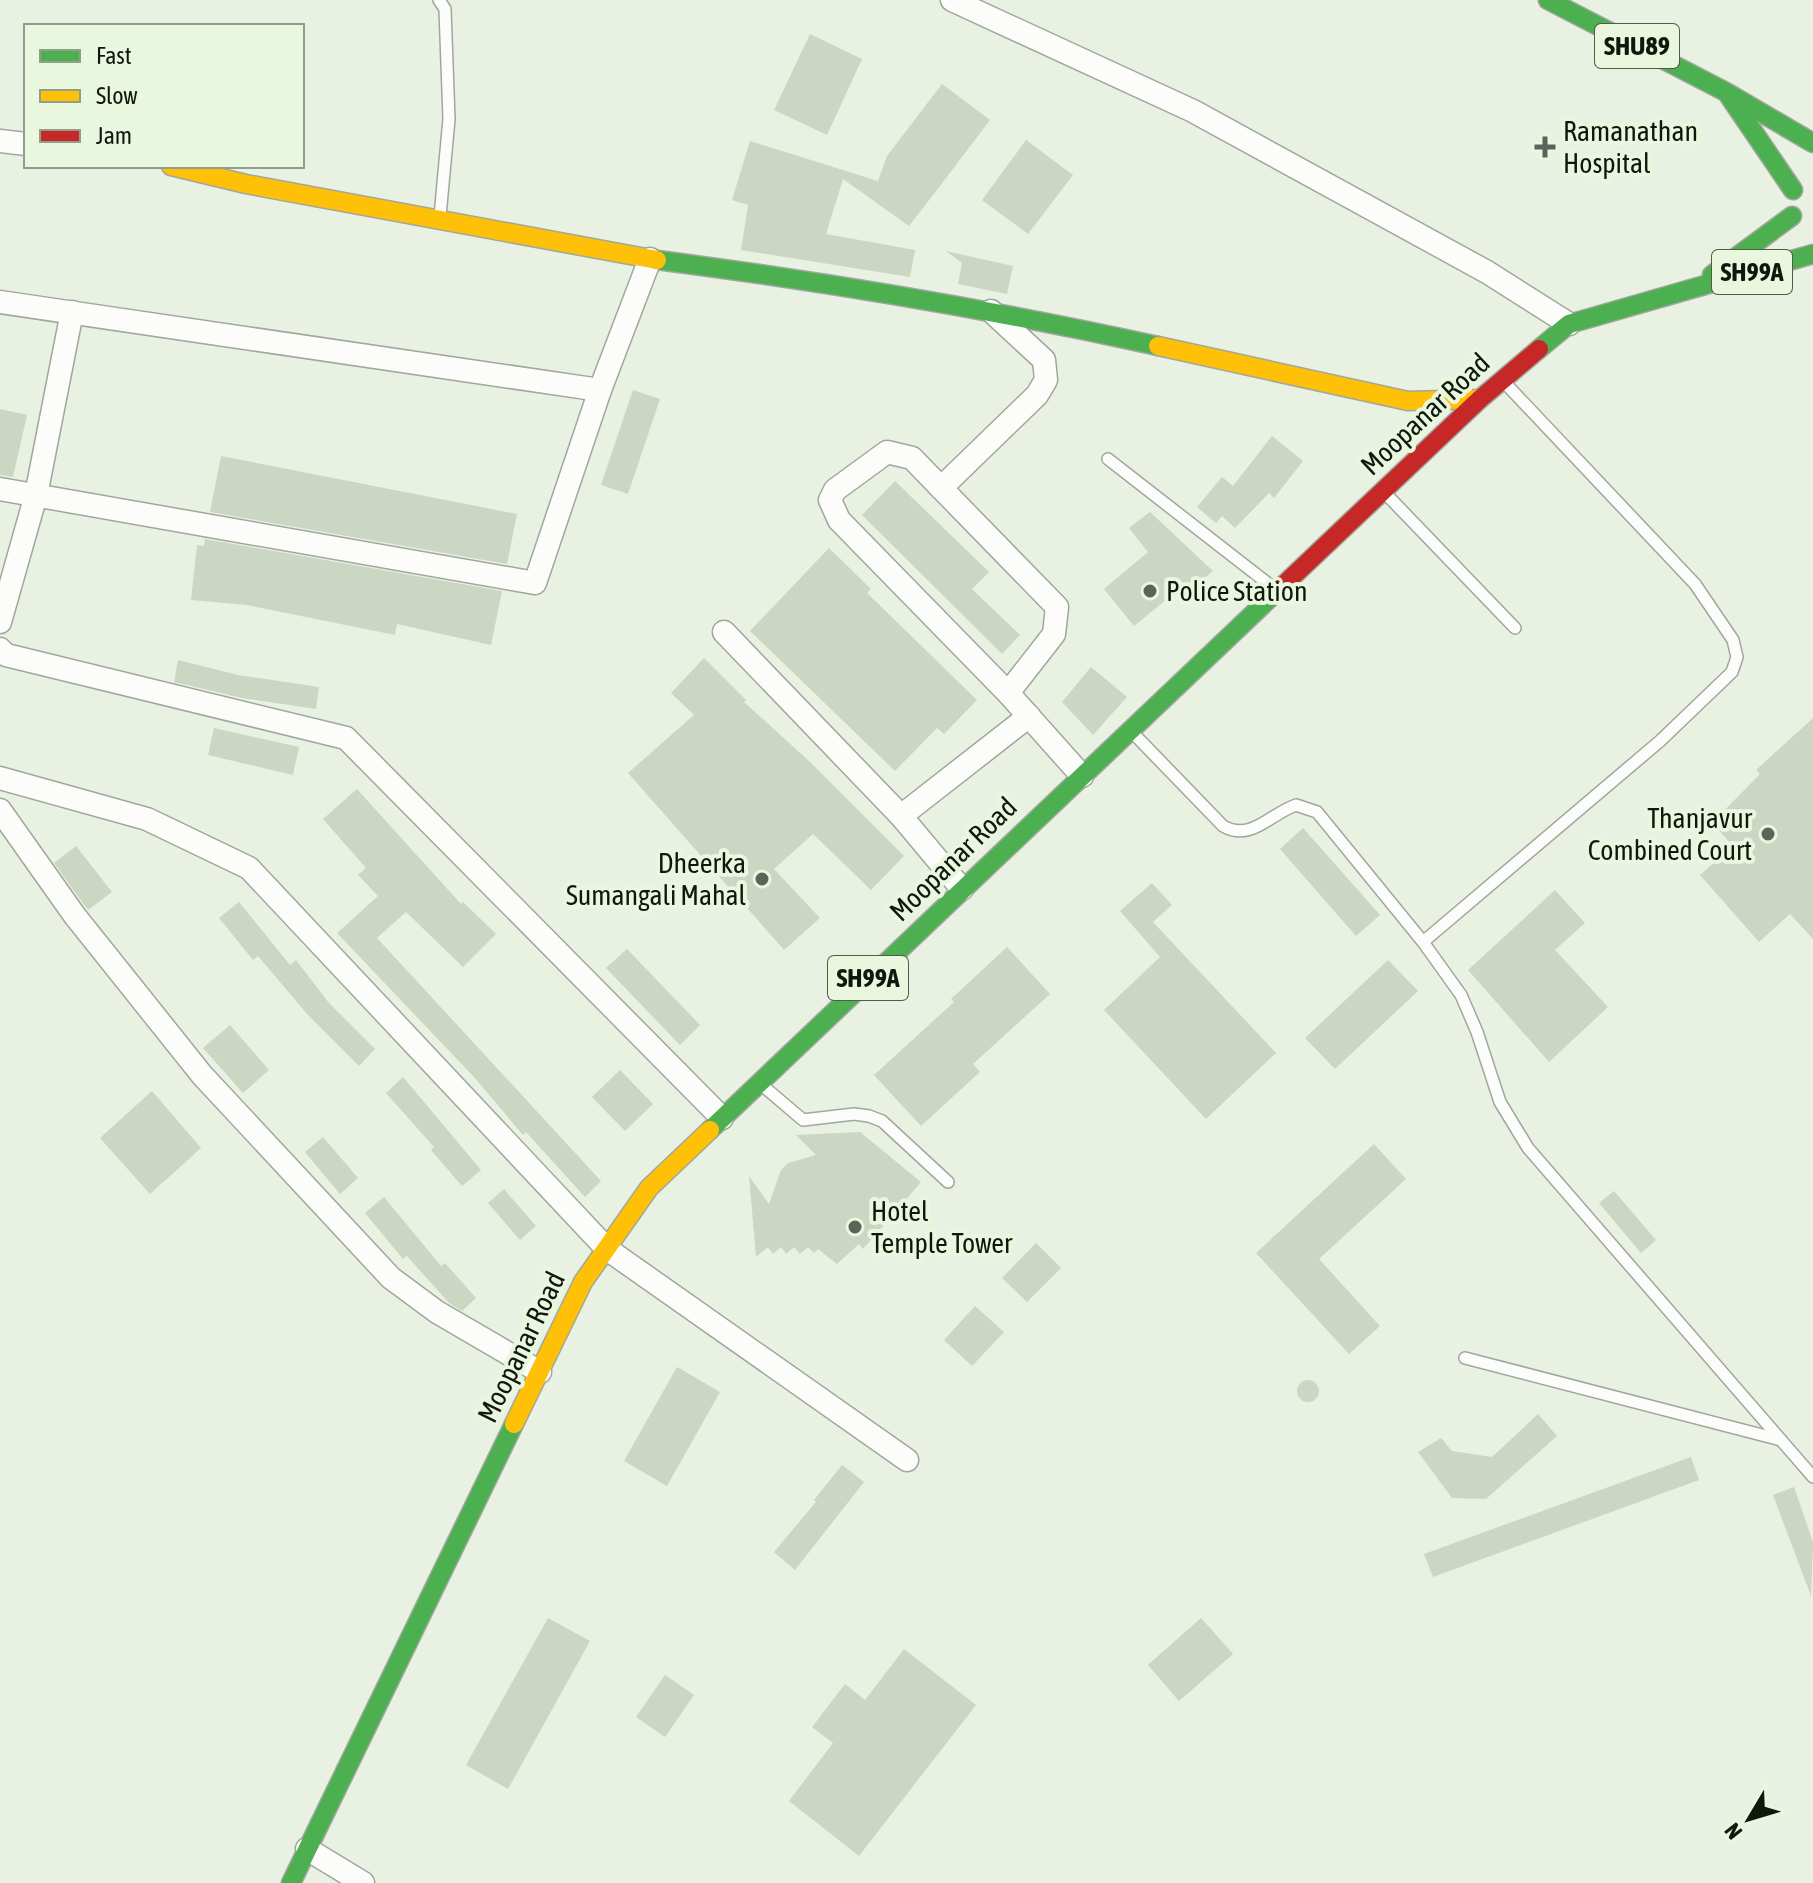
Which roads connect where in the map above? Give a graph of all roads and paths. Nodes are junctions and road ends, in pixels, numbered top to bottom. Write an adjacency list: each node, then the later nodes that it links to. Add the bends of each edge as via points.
1 (439, 0): 12 (lane, via 445,9 449,119)
2 (952, 0): 20 (street, via 1193,111 1487,272)
3 (1548, 0): 4 (main road, SHU89)
4 (1726, 92): 6 (main road, SHU89); 10 (main road, SHU89)
5 (0, 141): 7 (street)
6 (1813, 143)
7 (24, 144)
8 (181, 168): 12 (main road)
9 (1808, 170): 10 (main road)
10 (1793, 190): 11 (main road)
11 (1792, 216): 13 (main road, via 1796,228); 16 (main road, Moopanar Road / SH99A)
12 (439, 221): 15 (main road)
13 (1813, 243)
14 (1813, 254): 16 (main road, Moopanar Road / SH99A)
15 (650, 259): 18 (main road); 22 (street)
16 (1692, 290): 20 (main road, Moopanar Road / SH99A)
17 (0, 302): 19 (street)
18 (989, 309): 23 (main road, via 1408,401); 25 (street, via 1044,360 1046,380 1037,395)
19 (72, 312): 22 (street); 28 (street)
20 (1569, 324): 21 (main road, Moopanar Road / SH99A)
21 (1502, 380): 23 (main road, Moopanar Road / SH99A); 42 (lane, via 1695,584 1733,640 1737,657 1732,672 1660,741)
22 (600, 390): 28 (street, via 535,583)
23 (1480, 399): 27 (main road, Moopanar Road / SH99A)
24 (1108, 459): 29 (lane)
25 (941, 488): 34 (street, via 1057,607 1054,634); 34 (street, via 912,458 887,452 835,490 830,500 839,520)
26 (0, 489): 28 (street)
27 (1383, 491): 29 (main road, Moopanar Road / SH99A); 31 (lane)
28 (36, 495): 30 (street)
29 (1277, 591): 36 (main road, Moopanar Road / SH99A)
30 (0, 622)
31 (1515, 628)
32 (724, 632): 40 (street)
33 (0, 649): 44 (street, via 6,655 346,738)
34 (1008, 693): 35 (street)
35 (1029, 716): 37 (street); 40 (street)
36 (1130, 730): 37 (main road, Moopanar Road / SH99A); 42 (lane, via 1234,832 1246,833 1296,805 1317,812)
37 (1082, 776): 41 (main road, Moopanar Road / SH99A)
38 (0, 778): 46 (street, via 147,819 249,868)
39 (0, 810): 48 (street, via 75,916 202,1075 391,1278 437,1312)
40 (901, 816): 41 (street)
41 (962, 889): 43 (main road, Moopanar Road / SH99A)
42 (1423, 942): 49 (lane, via 1461,995 1500,1102 1528,1148)
43 (759, 1082): 44 (main road, Moopanar Road / SH99A); 45 (lane, via 803,1120 854,1114 882,1121)
44 (722, 1118): 46 (main road, Moopanar Road / SH99A, via 649,1188)
45 (948, 1182)
46 (607, 1249): 48 (main road, Moopanar Road / SH99A, via 583,1282); 50 (street)
47 (1465, 1358): 49 (lane)
48 (540, 1372): 52 (main road, Moopanar Road / SH99A)
49 (1781, 1440): 51 (lane)
50 (907, 1460)
51 (1813, 1477)
52 (307, 1849): 53 (main road, Moopanar Road / SH99A); 54 (street)
53 (291, 1883)
54 (363, 1883)

